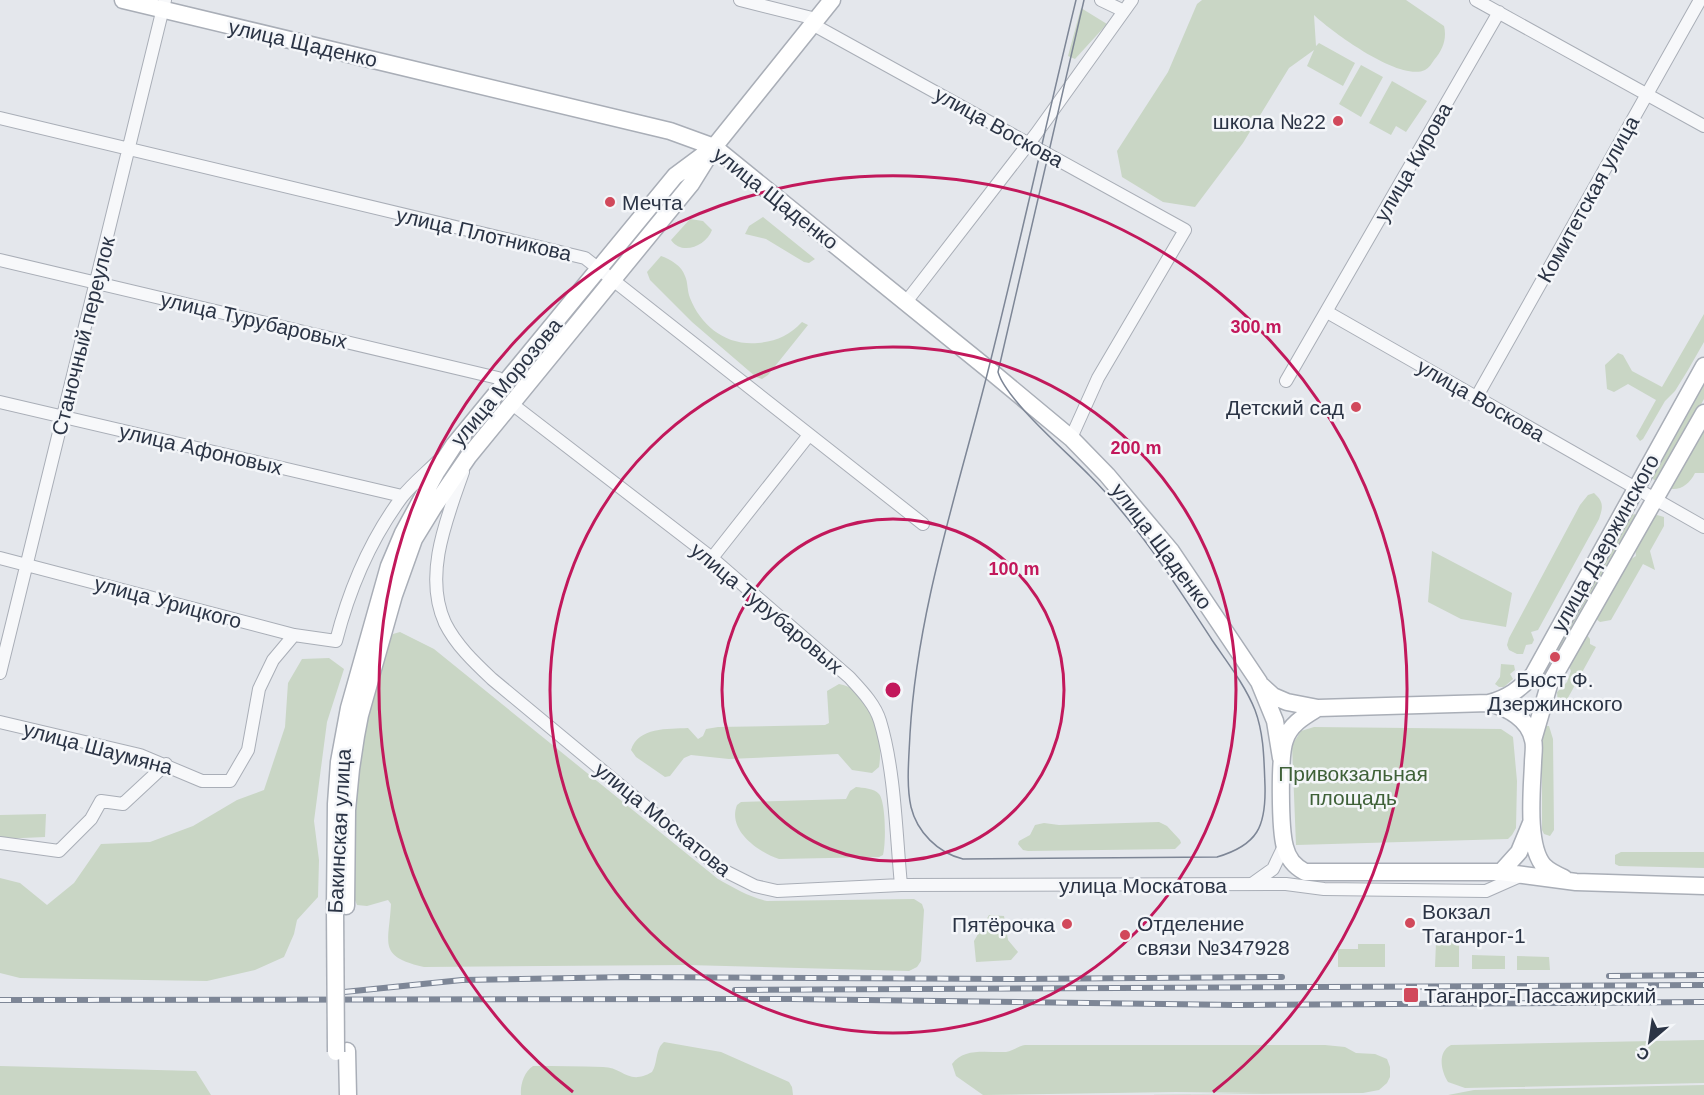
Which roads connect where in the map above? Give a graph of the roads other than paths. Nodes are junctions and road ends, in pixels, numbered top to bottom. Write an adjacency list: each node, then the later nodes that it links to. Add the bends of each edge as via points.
1 (123, 0): 8 (main road, улица Щаденко)
2 (740, 0): 11 (street, улица Воскова)
3 (832, 0): 11 (main road, улица Морозова)
4 (1101, 0): 9 (street)
5 (1132, 0): 9 (street)
6 (1476, 0): 10 (street)
7 (1700, 0): 12 (street, Комитетская улица)
8 (164, 5): 16 (main road, улица Щаденко, via 670,131); 17 (street, Станочный переулок)
9 (1124, 11): 15 (street)
10 (1499, 12): 12 (street); 23 (street, улица Кирова)
11 (814, 21): 15 (street, улица Воскова); 16 (main road, улица Морозова)
12 (1647, 94): 14 (street); 27 (street, Комитетская улица)
13 (0, 118): 17 (street, улица Плотникова)
14 (1704, 126)
15 (1029, 143): 22 (street); 33 (street, улица Воскова, via 1185,230 1098,378)
16 (714, 147): 19 (main road, улица Морозова, via 675,176); 20 (main road, улица Морозова, via 691,184); 22 (main road, улица Щаденко)
17 (128, 149): 19 (street, улица Плотникова, via 585,258); 21 (street, Станочный переулок)
18 (0, 260): 21 (street, улица Турубаровых)
19 (600, 269): 20 (street, улица Плотникова); 26 (main road, улица Морозова)
20 (614, 280): 29 (main road, улица Морозова); 32 (street, улица Плотникова)
21 (96, 283): 26 (street, улица Турубаровых); 31 (street, Станочный переулок)
22 (906, 302): 33 (main road, улица Щаденко)
23 (1327, 312): 25 (street, улица Кирова); 27 (street, улица Воскова)
24 (1704, 366): 36 (main road, улица Дзержинского)
25 (1286, 381)
26 (506, 383): 34 (main road, улица Морозова)
27 (1476, 398): 36 (street, улица Воскова)
28 (0, 402): 31 (street, улица Афоновых)
29 (512, 404): 35 (main road, улица Морозова); 42 (street, улица Турубаровых)
30 (1704, 413): 38 (main road, улица Дзержинского)
31 (63, 417): 37 (street, улица Афоновых); 43 (street, Станочный переулок)
32 (809, 435): 39 (street, улица Плотникова); 42 (street)
33 (1071, 438): 47 (main road, улица Щаденко, via 1164,542)
34 (454, 445): 37 (street, улица Морозова); 66 (main road, Бакинская улица, via 403,532 349,708 336,804)
35 (468, 457): 62 (street, улица Москатова, via 443,531 437,574 445,623 471,659 737,879 777,891); 66 (main road, Бакинская улица, via 414,539 369,683 351,769)
36 (1635, 489): 38 (street, улица Воскова); 48 (main road, улица Дзержинского, via 1533,675 1516,692)
37 (402, 496): 45 (street, улица Морозова, via 367,554 345,604)
38 (1655, 500): 40 (street); 51 (main road, улица Дзержинского, via 1549,685)
39 (923, 524)
40 (1704, 527)
41 (0, 558): 43 (street, улица Урицкого)
42 (712, 558): 62 (street, улица Турубаровых, via 849,677 872,704 880,720 890,772)
43 (27, 565): 44 (street, улица Урицкого); 46 (street, Станочный переулок)
44 (294, 635): 45 (street, улица Урицкого); 53 (street, улица Шаумяна, via 273,660 259,689 248,750 230,781 202,781)
45 (336, 641)
46 (0, 673)
47 (1259, 682): 49 (main road, улица Щаденко, via 1273,696); 52 (main road, улица Щаденко, via 1275,721)
48 (1489, 704): 49 (main road); 51 (main road, via 1514,713)
49 (1318, 708): 52 (main road, via 1289,731)
50 (0, 722): 53 (street, улица Шаумяна)
51 (1533, 740): 54 (main road)
52 (1281, 758): 56 (main road)
53 (166, 764): 55 (street, via 123,804 101,801 91,819 59,851)
54 (1531, 822): 58 (main road, via 1519,852); 60 (main road, via 1542,862 1552,873)
55 (0, 843)
56 (1284, 846): 57 (main road, via 1295,867); 63 (street, via 1273,869)
57 (1305, 872): 58 (main road, улица Москатова); 61 (street)
58 (1501, 872): 59 (main road, улица Москатова); 65 (street)
59 (1520, 876): 60 (main road, улица Москатова); 65 (street, улица Москатова)
60 (1576, 882): 64 (main road, улица Москатова)
61 (1286, 884): 63 (street, улица Москатова); 65 (street, улица Москатова, via 1324,889)
62 (901, 885): 63 (street, улица Москатова)
63 (1251, 885)
64 (1704, 885)
65 (1486, 891)
66 (340, 907): 67 (main road, Бакинская улица, bridge)
67 (342, 1052): 68 (main road, Бакинская улица); 69 (main road, Бакинская улица)
68 (336, 1095)
69 (348, 1095)

